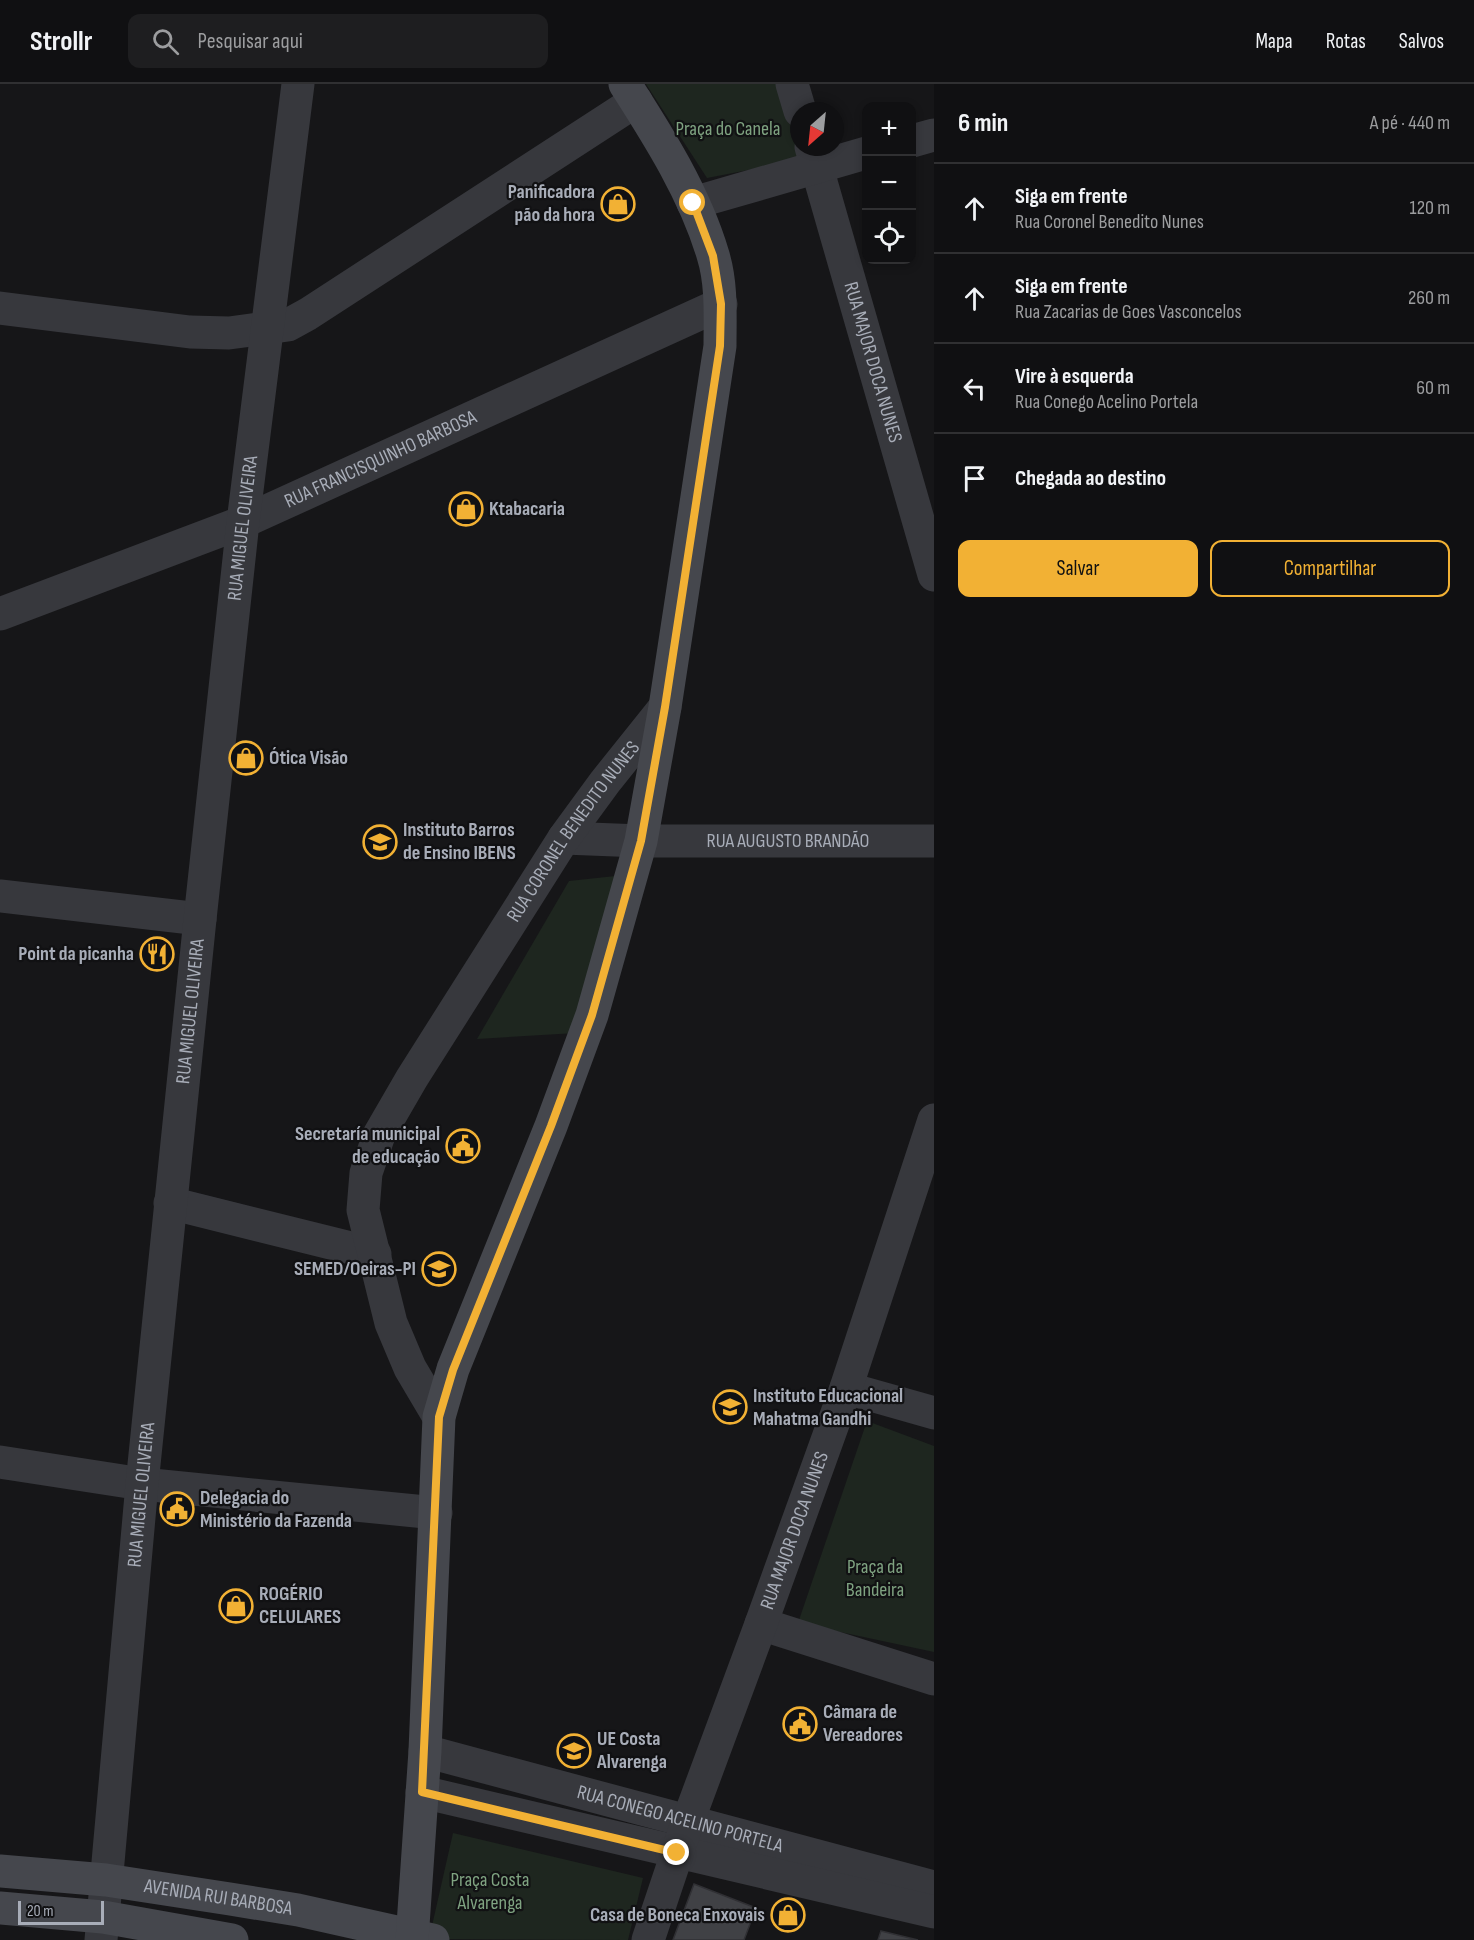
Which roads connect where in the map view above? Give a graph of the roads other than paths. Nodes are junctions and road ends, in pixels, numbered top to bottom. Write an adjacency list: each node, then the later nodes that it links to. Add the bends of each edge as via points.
1 (298, 84): 12 (street, RUA MIGUEL OLIVEIRA)
2 (792, 84): 4 (street)
3 (630, 93): 9 (street, RUA CORONEL BENEDITO NUNES); 12 (street, via 308,314 288,325)
4 (797, 102)
5 (934, 135): 6 (street)
6 (916, 140)
7 (862, 153): 8 (street)
8 (814, 157): 9 (street); 14 (street, RUA MAJOR DOCA NUNES)
9 (693, 203): 10 (street, RUA CORONEL BENEDITO NUNES, via 713,256)
10 (721, 304): 13 (street, RUA FRANCISQUINHO BARBOSA); 16 (street, RUA CORONEL BENEDITO NUNES, via 720,346)
11 (0, 308): 12 (street, via 190,332)
12 (266, 329): 13 (street, RUA MIGUEL OLIVEIRA)
13 (243, 522): 15 (street, RUA FRANCISQUINHO BARBOSA); 21 (street, RUA MIGUEL OLIVEIRA)
14 (934, 575)
15 (0, 615)
16 (665, 707): 17 (street, RUA CORONEL BENEDITO NUNES); 18 (street)
17 (564, 838): 18 (street, RUA AUGUSTO BRANDÃO); 24 (street, RUA CORONEL BENEDITO NUNES, via 379,1135 366,1173 363,1210)
18 (641, 841): 19 (street, RUA AUGUSTO BRANDÃO); 27 (street, via 592,1015 457,1359)
19 (934, 841)
20 (0, 896): 21 (street)
21 (200, 919): 23 (street, RUA MIGUEL OLIVEIRA)
22 (934, 1120): 25 (street, RUA MAJOR DOCA NUNES)
23 (170, 1203): 24 (street); 29 (street, RUA MIGUEL OLIVEIRA)
24 (375, 1254): 27 (street, RUA CORONEL BENEDITO NUNES, via 391,1323 410,1368)
25 (846, 1388): 26 (street); 31 (street, RUA MAJOR DOCA NUNES)
26 (934, 1413)
27 (439, 1417): 30 (street)
28 (0, 1462): 29 (street)
29 (142, 1484): 30 (street); 38 (street, RUA MIGUEL OLIVEIRA)
30 (436, 1513): 33 (street)
31 (761, 1624): 32 (street); 35 (street, RUA MAJOR DOCA NUNES)
32 (934, 1679)
33 (425, 1751): 34 (street); 35 (street, RUA CONEGO ACELINO PORTELA)
34 (422, 1792): 36 (street, RUA CONEGO ACELINO PORTELA); 43 (street)
35 (688, 1821): 36 (street, RUA MAJOR DOCA NUNES); 39 (street, RUA CONEGO ACELINO PORTELA)
36 (677, 1853): 41 (street, RUA CONEGO ACELINO PORTELA); 45 (street, RUA MAJOR DOCA NUNES)
37 (0, 1871): 38 (street, AVENIDA RUI BARBOSA)
38 (106, 1880): 42 (street, RUA MIGUEL OLIVEIRA); 43 (street, AVENIDA RUI BARBOSA, via 298,1910)
39 (934, 1887)
40 (0, 1908): 42 (street, AVENIDA RUI BARBOSA)
41 (934, 1912)
42 (102, 1929): 44 (street, AVENIDA RUI BARBOSA)
43 (419, 1938)
44 (232, 1940)
45 (648, 1940)

